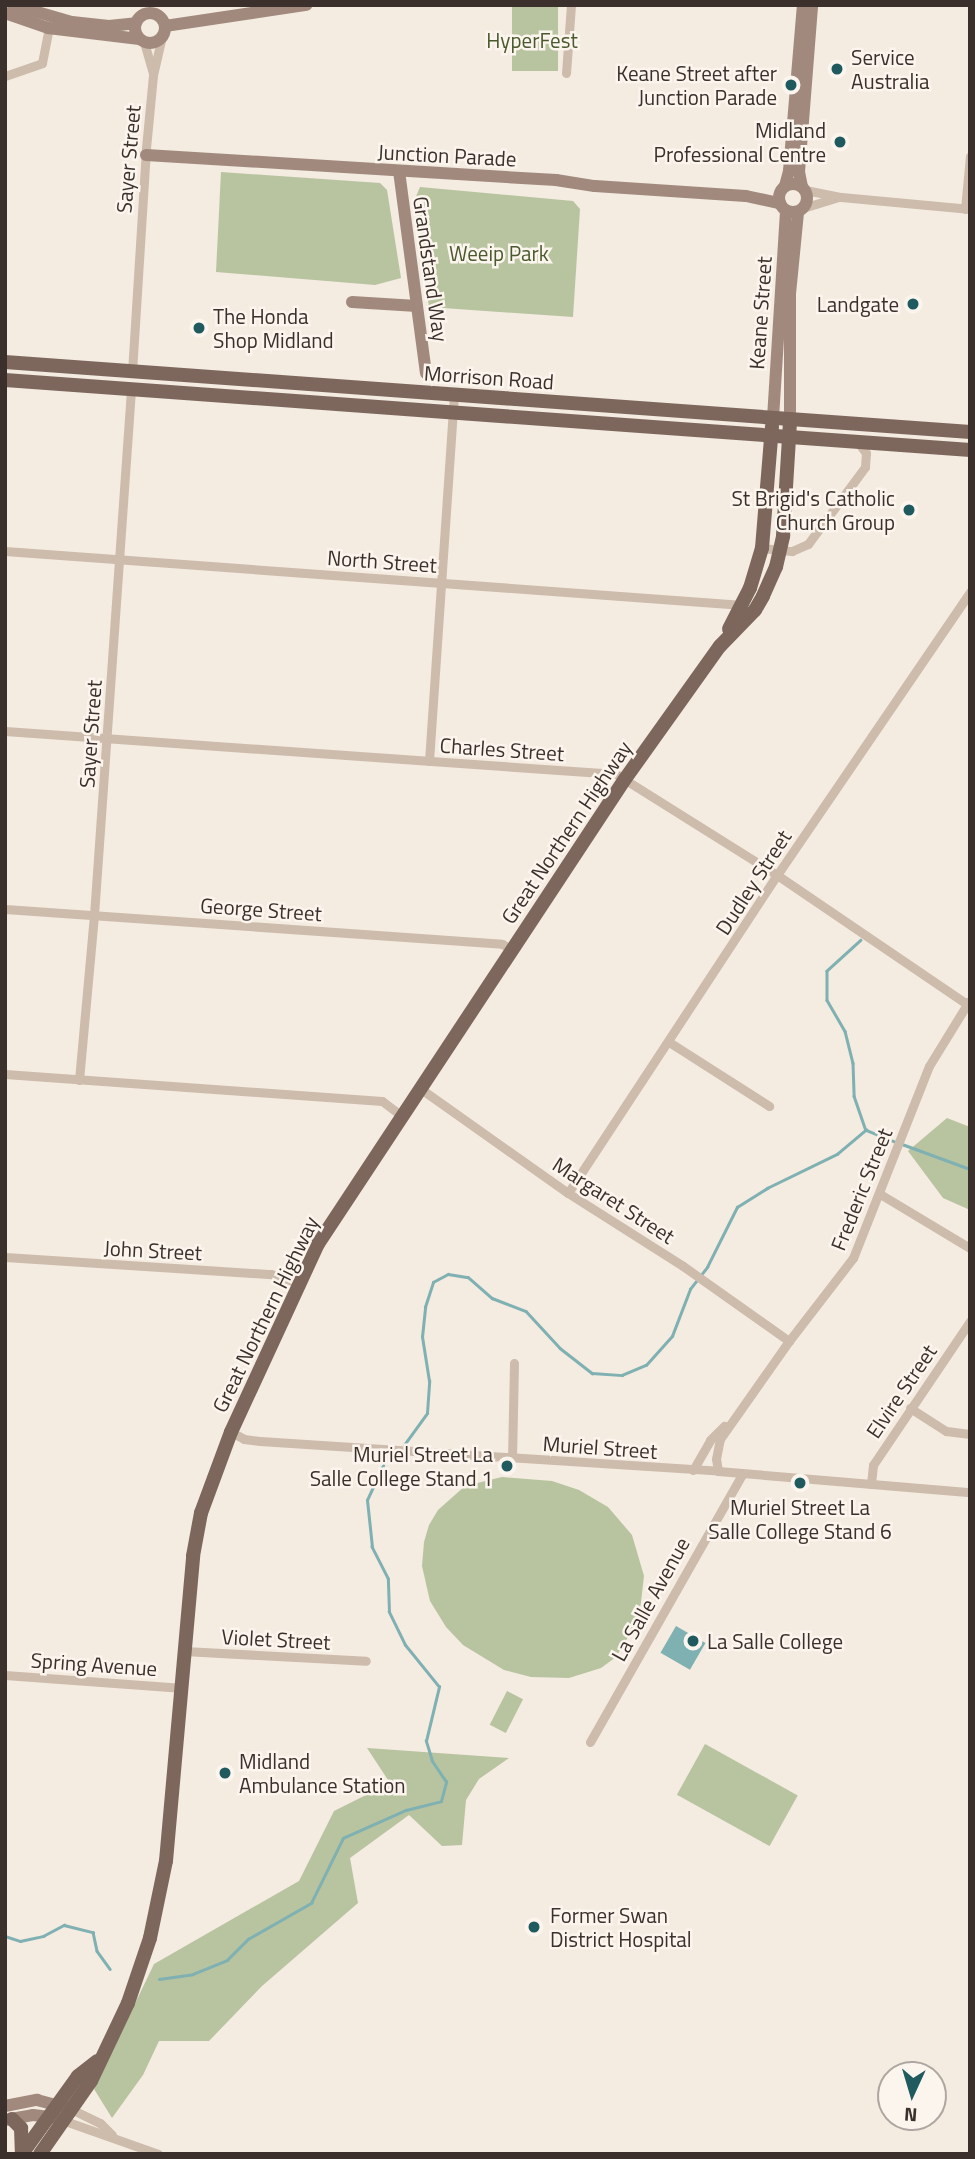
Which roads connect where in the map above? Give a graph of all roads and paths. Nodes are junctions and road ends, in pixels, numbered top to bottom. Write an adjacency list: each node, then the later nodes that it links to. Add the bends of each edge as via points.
1 (13, 5): 8 (street)
2 (253, 5): 10 (street)
3 (306, 5): 10 (street)
4 (571, 5): 12 (street)
5 (803, 5): 18 (street)
6 (812, 5): 19 (street, via 799,172)
7 (5, 13): 8 (street)
8 (50, 22): 9 (street); 11 (street); 14 (street, via 42,63)
9 (136, 23): 10 (street, via 147,13); 11 (street)
10 (163, 28): 11 (street, via 153,43); 13 (street, Sayer Street)
11 (142, 41): 13 (street, Sayer Street)
12 (566, 73)
13 (153, 75): 15 (street, Sayer Street)
14 (5, 76)
15 (146, 155): 17 (street, Junction Parade); 27 (street, Sayer Street)
16 (970, 156): 23 (street)
17 (399, 171): 20 (street, Junction Parade); 25 (street, Grandstand Way)
18 (784, 187): 19 (street, Junction Parade); 20 (street, Junction Parade); 22 (street)
19 (803, 188): 21 (street); 22 (street)
20 (746, 196): 22 (street, Junction Parade)
21 (841, 197): 22 (street); 23 (street)
22 (792, 208): 35 (street, Keane Street); 36 (street, Keane Street)
23 (967, 209)
24 (352, 302): 25 (street)
25 (417, 306): 28 (street, Grandstand Way)
26 (5, 362): 27 (main road, Morrison Road)
27 (132, 372): 30 (main road); 32 (main road); 33 (main road, Morrison Road)
28 (426, 373)
29 (5, 380): 30 (main road, Morrison Road)
30 (91, 387): 31 (main road, Morrison Road)
31 (131, 390): 32 (main road, Morrison Road); 45 (street, Sayer Street)
32 (169, 393): 34 (main road, Morrison Road)
33 (454, 395): 34 (street); 35 (main road, Morrison Road)
34 (454, 411): 38 (main road, Morrison Road); 46 (street)
35 (773, 418): 36 (main road, Morrison Road); 38 (main road, Great Northern Highway)
36 (790, 419): 37 (main road, Morrison Road); 39 (main road, Great Northern Highway)
37 (970, 432)
38 (772, 435): 39 (main road, Morrison Road); 42 (main road, Great Northern Highway)
39 (789, 436): 40 (main road, Morrison Road); 44 (main road, Great Northern Highway)
40 (857, 441): 41 (main road, Morrison Road); 44 (street, via 866,453 865,467 808,544)
41 (970, 450)
42 (762, 548): 44 (street); 48 (main road, Great Northern Highway)
43 (5, 551): 45 (street, North Street)
44 (780, 551): 48 (main road, Great Northern Highway)
45 (119, 559): 46 (street, North Street); 50 (street, Sayer Street)
46 (443, 583): 48 (street, North Street); 51 (street)
47 (970, 592): 53 (street, Dudley Street)
48 (748, 607): 52 (main road, Great Northern Highway)
49 (5, 731): 50 (street, Charles Street)
50 (107, 738): 51 (street, Charles Street); 55 (street, Sayer Street)
51 (429, 761): 52 (street, Charles Street, via 616,774)
52 (625, 779): 53 (street, Charles Street); 56 (main road, Great Northern Highway)
53 (777, 875): 57 (street, Charles Street); 58 (street, Dudley Street)
54 (5, 909): 55 (street, George Street)
55 (94, 915): 56 (street, George Street, via 502,944); 60 (street, Sayer Street)
56 (513, 950): 61 (main road, Great Northern Highway)
57 (969, 1004): 65 (street, Frederic Street, via 929,1066)
58 (669, 1042): 62 (street); 64 (street, Dudley Street)
59 (5, 1074): 60 (street)
60 (79, 1080): 63 (street, via 382,1101)
61 (421, 1088): 63 (main road, Great Northern Highway); 64 (street, Margaret Street)
62 (769, 1106)
63 (403, 1117): 68 (main road, Great Northern Highway, via 318,1244)
64 (568, 1193): 70 (street, Margaret Street, via 684,1266)
65 (880, 1194): 66 (street); 70 (street, Frederic Street, via 853,1258)
66 (970, 1248)
67 (5, 1257): 68 (street, John Street, via 271,1274)
68 (298, 1283): 74 (main road, Great Northern Highway)
69 (970, 1321): 72 (street, Elvire Street)
70 (789, 1341): 73 (street, Frederic Street)
71 (514, 1363): 76 (street)
72 (910, 1408): 75 (street, via 946,1432); 80 (street, Elvire Street, via 873,1465)
73 (738, 1412): 77 (street, Frederic Street, via 710,1440); 78 (street, Frederic Street, via 720,1439)
74 (230, 1432): 76 (street, Muriel Street, via 260,1441); 82 (main road, Great Northern Highway, via 201,1513 192,1556)
75 (970, 1434)
76 (512, 1459): 77 (street, Muriel Street)
77 (693, 1470): 78 (street, Muriel Street)
78 (718, 1471): 79 (street, Muriel Street)
79 (742, 1474): 80 (street, Muriel Street); 86 (street, La Salle Avenue)
80 (871, 1484): 81 (street, Muriel Street)
81 (970, 1492)
82 (184, 1651): 83 (street, Violet Street); 85 (main road, Great Northern Highway)
83 (366, 1661)
84 (5, 1675): 85 (street, Spring Avenue)
85 (180, 1688): 87 (main road, Great Northern Highway, via 166,1861 155,1916 136,1984)
86 (590, 1742)
87 (101, 2057): 88 (main road, Great Northern Highway, via 78,2076); 90 (main road, Great Northern Highway)
88 (54, 2110): 89 (street, via 37,2101); 90 (street); 91 (main road, Great Northern Highway)
89 (7, 2115): 91 (main road, via 17,2122 24,2137)
90 (69, 2115): 92 (main road, Great Northern Highway); 93 (street)
91 (22, 2154)
92 (40, 2154)
93 (158, 2154)

